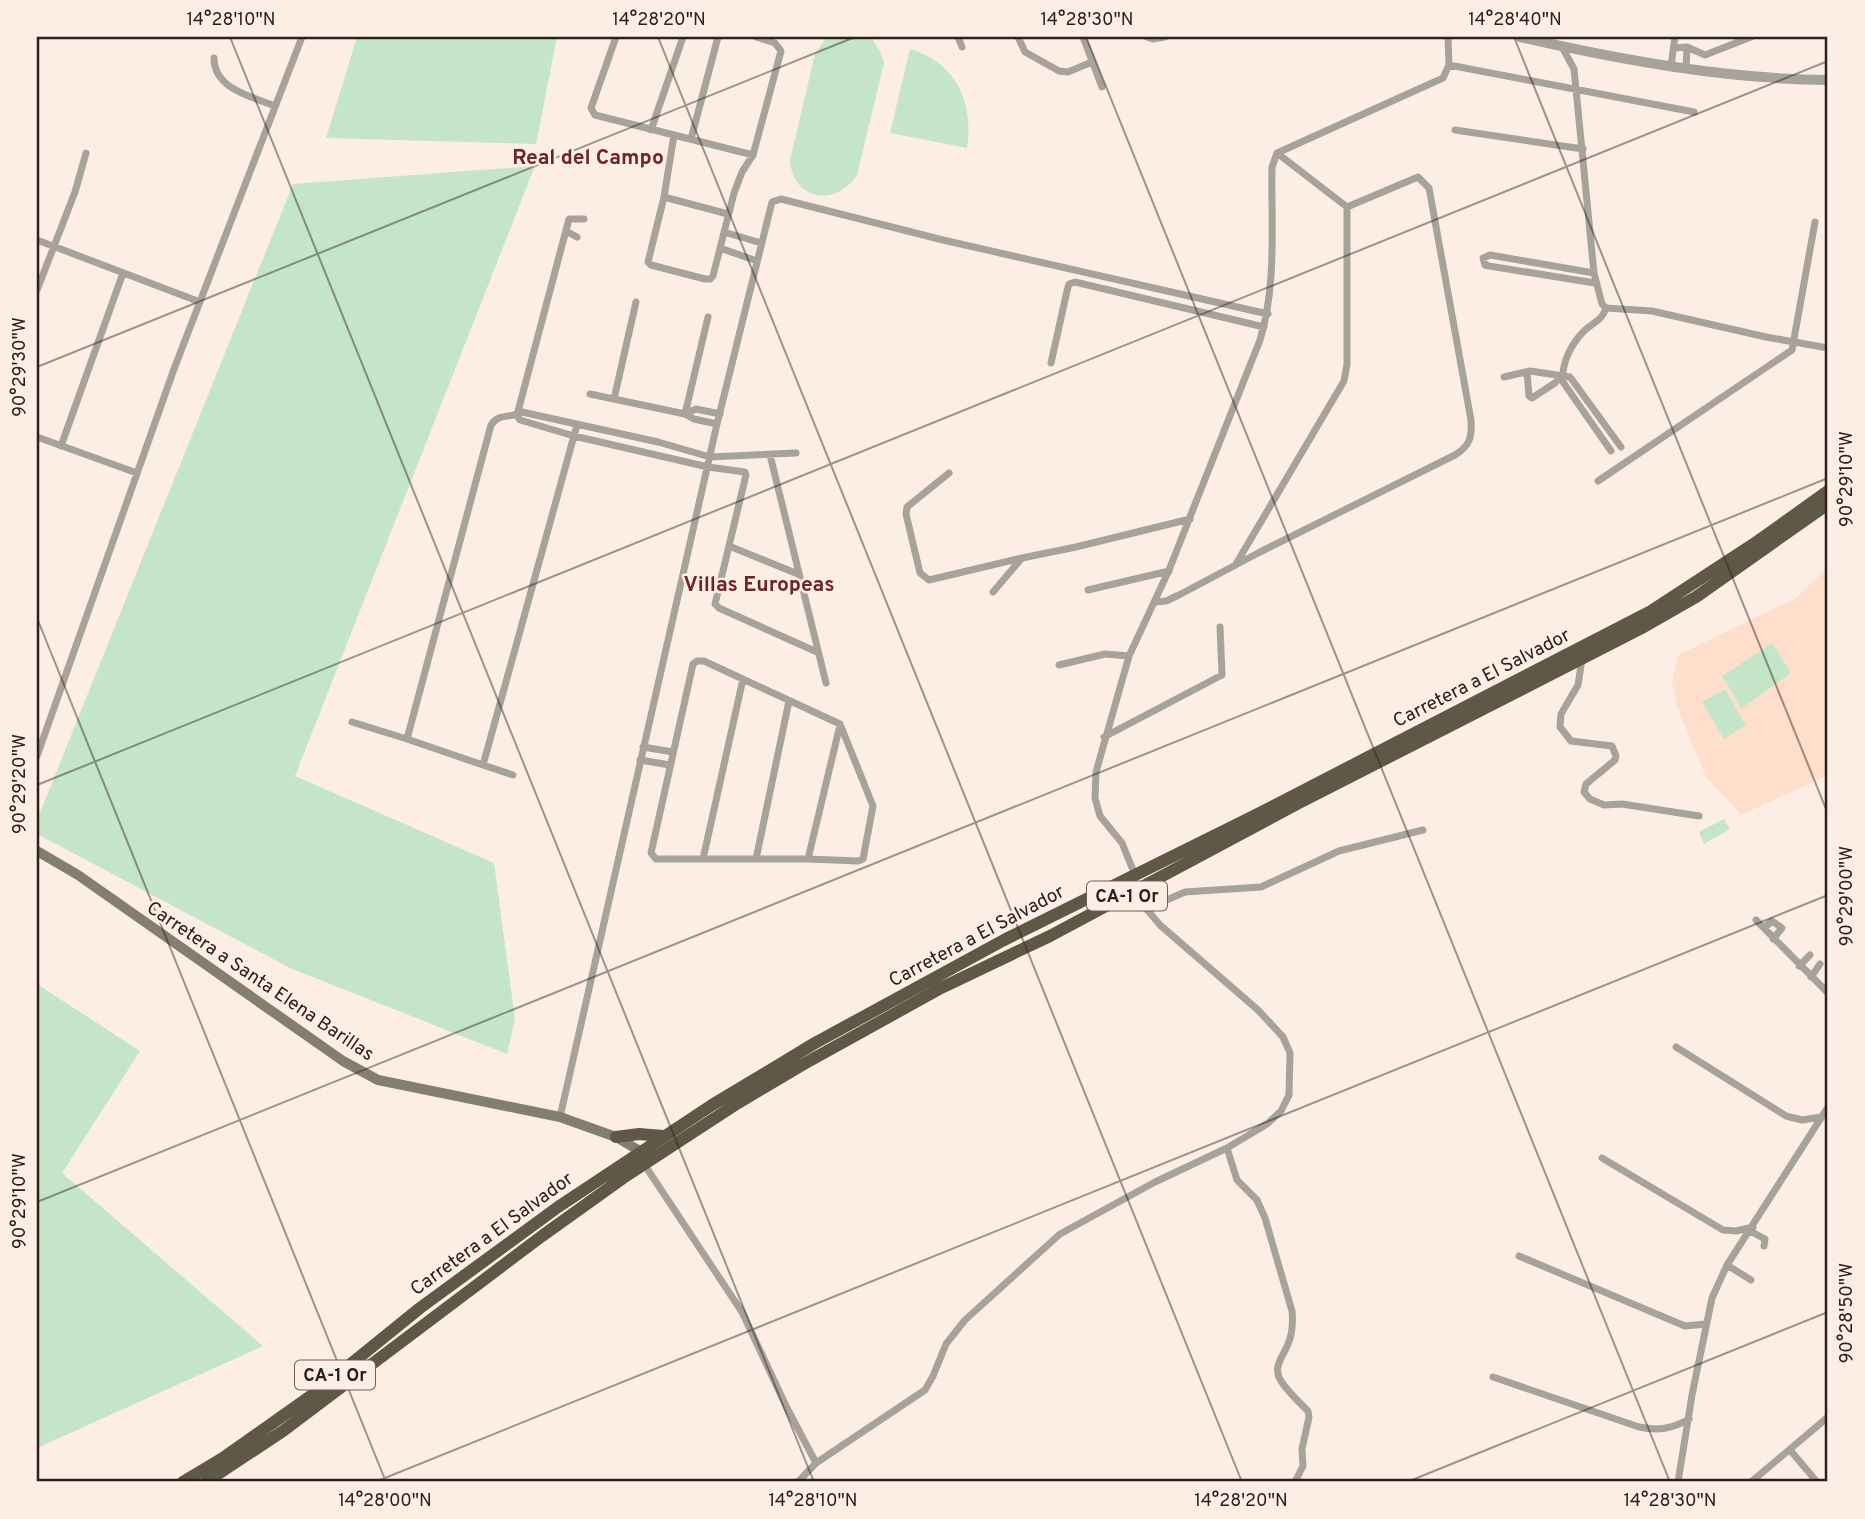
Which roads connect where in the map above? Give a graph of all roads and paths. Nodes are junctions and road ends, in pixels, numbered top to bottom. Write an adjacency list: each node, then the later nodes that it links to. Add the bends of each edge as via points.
1 (302, 37): 28 (street)
2 (616, 37): 30 (street, via 591,111 597,117)
3 (683, 37): 30 (street)
4 (718, 37): 33 (street)
5 (756, 37): 37 (street, via 775,43 781,51)
6 (958, 37): 16 (street)
7 (1018, 37): 21 (street, via 1024,52 1059,71)
8 (1083, 37): 21 (street)
9 (1147, 37): 10 (street)
10 (1164, 37)
11 (1448, 37): 22 (street)
12 (1520, 37): 17 (street)
13 (1675, 37): 19 (street)
14 (1689, 37): 18 (street)
15 (1751, 37): 18 (street, via 1704,55)
16 (962, 47)
17 (1562, 47): 23 (street); 27 (street, via 1574,69)
18 (1690, 47): 19 (street); 24 (street)
19 (1674, 48): 23 (street)
20 (214, 58): 28 (street, via 219,79)
21 (1092, 62): 26 (street)
22 (1449, 65): 27 (street); 36 (street, via 1443,78)
23 (1671, 66): 24 (street)
24 (1686, 68): 25 (street)
25 (1828, 80)
26 (1102, 87)
27 (1577, 91): 29 (street); 34 (street)
28 (275, 106): 55 (street)
29 (1694, 111)
30 (651, 130): 32 (street)
31 (1455, 130): 34 (street)
32 (674, 135): 33 (street); 38 (street)
33 (691, 139): 37 (street)
34 (1583, 149): 52 (street)
35 (86, 153): 48 (street)
36 (1277, 153): 39 (street); 58 (street, via 1272,167)
37 (753, 155): 40 (street)
38 (664, 197): 40 (street); 49 (street, via 649,264 710,279)
39 (1347, 207): 97 (street, via 1344,381); 97 (street, via 1418,177 1429,188 1472,437 1455,455)
40 (728, 214): 44 (street)
41 (584, 219): 43 (street, via 569,219)
42 (1815, 222): 61 (street)
43 (566, 231): 45 (street); 72 (street)
44 (724, 232): 47 (street); 49 (street)
45 (577, 237)
46 (37, 240): 48 (street)
47 (761, 243): 50 (street); 58 (street, via 770,206 781,199)
48 (53, 246): 51 (street); 54 (street)
49 (720, 248): 50 (street)
50 (757, 261): 71 (street)
51 (123, 272): 55 (street); 79 (street)
52 (1594, 273): 53 (street); 53 (street, via 1488,255 1483,258 1489,266)
53 (1595, 283): 57 (street)
54 (37, 290)
55 (200, 302): 89 (street)
56 (636, 302): 68 (street)
57 (1606, 308): 61 (street, via 1653,311); 65 (street, via 1572,347)
58 (1268, 314): 60 (street)
59 (708, 317): 70 (street)
60 (1264, 327): 63 (street, via 1075,282 1067,290); 94 (street)
61 (1795, 342): 62 (street); 91 (street, via 1785,357)
62 (1828, 348)
63 (1051, 363)
64 (1527, 372): 65 (street); 65 (street, via 1532,398); 66 (street)
65 (1562, 374): 69 (street, via 1570,377); 73 (street)
66 (1504, 377)
67 (590, 394): 68 (street)
68 (614, 399): 70 (street)
69 (1595, 412): 73 (street); 80 (street)
70 (685, 414): 71 (street, via 696,410); 75 (street)
71 (720, 414): 75 (street)
72 (517, 415): 74 (street, via 522,412); 76 (street, via 520,420); 114 (street, via 498,417 491,425)
73 (1588, 418): 82 (street)
74 (576, 425): 76 (street); 78 (street)
75 (718, 425): 85 (street)
76 (574, 436): 81 (street); 119 (street)
77 (37, 437): 79 (street)
78 (631, 438): 81 (street); 85 (street)
79 (61, 446): 89 (street)
80 (1621, 447)
81 (630, 448): 87 (street)
82 (1611, 451)
83 (796, 453): 84 (street)
84 (770, 455): 86 (street); 99 (street)
85 (710, 457): 86 (street); 87 (street)
86 (736, 457): 88 (street)
87 (708, 467): 88 (street); 115 (street)
88 (736, 470): 95 (street, via 747,475)
89 (137, 473): 117 (street)
90 (949, 473): 96 (street, via 907,507 924,578)
91 (1598, 481)
92 (1828, 491): 128 (highway, Carretera a El Salvador / CA-1 Or, via 1651,611)
93 (1828, 505): 106 (highway, Carretera a El Salvador / CA-1 Or, via 1696,597)
94 (1190, 519): 96 (street); 98 (street)
95 (729, 546): 99 (street); 104 (street, via 715,599 717,607)
96 (1022, 558): 101 (street)
97 (1236, 565): 102 (street, via 1166,601)
98 (1169, 570): 100 (street); 102 (street)
99 (798, 574): 104 (street)
100 (1088, 590)
101 (993, 592)
102 (1155, 602): 105 (street)
103 (1220, 627): 113 (street, via 1222,675)
104 (817, 652): 109 (street)
105 (1129, 656): 107 (street, via 1105,654); 113 (street)
106 (1582, 659): 122 (street, via 1578,685 1561,714 1560,727 1571,741 1612,746 1616,756 1586,784 1586,796 1604,805); 130 (highway, Carretera a El Salvador / CA-1 Or)
107 (1059, 665)
108 (743, 679): 110 (street); 116 (street, via 704,661 693,664); 125 (street)
109 (826, 684)
110 (789, 701): 112 (street); 126 (street)
111 (352, 722): 114 (street)
112 (840, 724): 127 (street); 127 (street, via 873,806 866,853 858,861)
113 (1104, 737): 128 (street, via 1095,798 1100,816 1122,843)
114 (407, 739): 119 (street)
115 (643, 747): 116 (street); 118 (street)
116 (673, 752): 120 (street)
117 (37, 756)
118 (640, 760): 120 (street); 143 (street)
119 (484, 765): 121 (street)
120 (670, 765): 125 (street, via 652,856)
121 (513, 775)
122 (1699, 816)
123 (1423, 830): 131 (street, via 1339,851 1261,887 1185,892)
124 (37, 851): 143 (main road, Carretera a Santa Elena Barillas, via 360,1071 399,1085)
125 (703, 859): 126 (street)
126 (757, 859): 127 (street)
127 (808, 859)
128 (1135, 874): 129 (highway, Carretera a El Salvador / CA-1 Or)
129 (1104, 890): 134 (highway, via 1086,905 1036,930); 145 (highway, Carretera a El Salvador / CA-1 Or, via 845,1026)
130 (1133, 893): 131 (street); 134 (highway, Carretera a El Salvador / CA-1 Or)
131 (1146, 909): 147 (street, via 1258,1010 1283,1037 1290,1053 1289,1095 1281,1111)
132 (1756, 920): 133 (street)
133 (1764, 928): 135 (street); 135 (street, via 1772,921 1782,928)
134 (1044, 939): 148 (highway, Carretera a El Salvador / CA-1 Or, via 941,988)
135 (1773, 939): 138 (street)
136 (1810, 955): 138 (street)
137 (1820, 964): 139 (street)
138 (1799, 966): 139 (street)
139 (1811, 977): 140 (street)
140 (1828, 993)
141 (1676, 1048): 144 (street, via 1786,1116 1802,1120)
142 (1828, 1107): 144 (street)
143 (560, 1117): 146 (main road, Carretera a Santa Elena Barillas)
144 (1821, 1117): 150 (street)
145 (663, 1136): 146 (highway, via 639,1134); 148 (highway, Carretera a El Salvador / CA-1 Or)
146 (619, 1139): 148 (highway)
147 (1227, 1148): 162 (street, via 1060,1234 965,1320 946,1344 925,1390); 166 (street, via 1237,1180 1257,1200 1265,1218 1293,1311 1293,1326 1277,1372 1308,1411 1303,1465)
148 (638, 1158): 153 (highway, Carretera a El Salvador / CA-1 Or); 156 (highway, Carretera a El Salvador / CA-1 Or); 162 (street, via 742,1312)
149 (1602, 1158): 150 (street, via 1723,1230)
150 (1752, 1229): 151 (street, via 1765,1239); 154 (street)
151 (1764, 1247)
152 (1520, 1256): 157 (street, via 1685,1326)
153 (483, 1262): 156 (highway, via 437,1304); 163 (highway, Carretera a El Salvador / CA-1 Or, via 315,1393)
154 (1727, 1265): 155 (street); 157 (street)
155 (1751, 1280)
156 (442, 1312): 164 (highway, Carretera a El Salvador / CA-1 Or, via 283,1431)
157 (1706, 1324): 160 (street)
158 (1493, 1377): 160 (street, via 1639,1427 1668,1428)
159 (1828, 1417): 161 (street)
160 (1689, 1419): 167 (street)
161 (1790, 1450): 168 (street); 169 (street)
162 (816, 1463): 165 (street)
163 (183, 1482)
164 (206, 1482)
165 (798, 1482)
166 (1295, 1482)
167 (1678, 1482)
168 (1751, 1482)
169 (1817, 1482)

